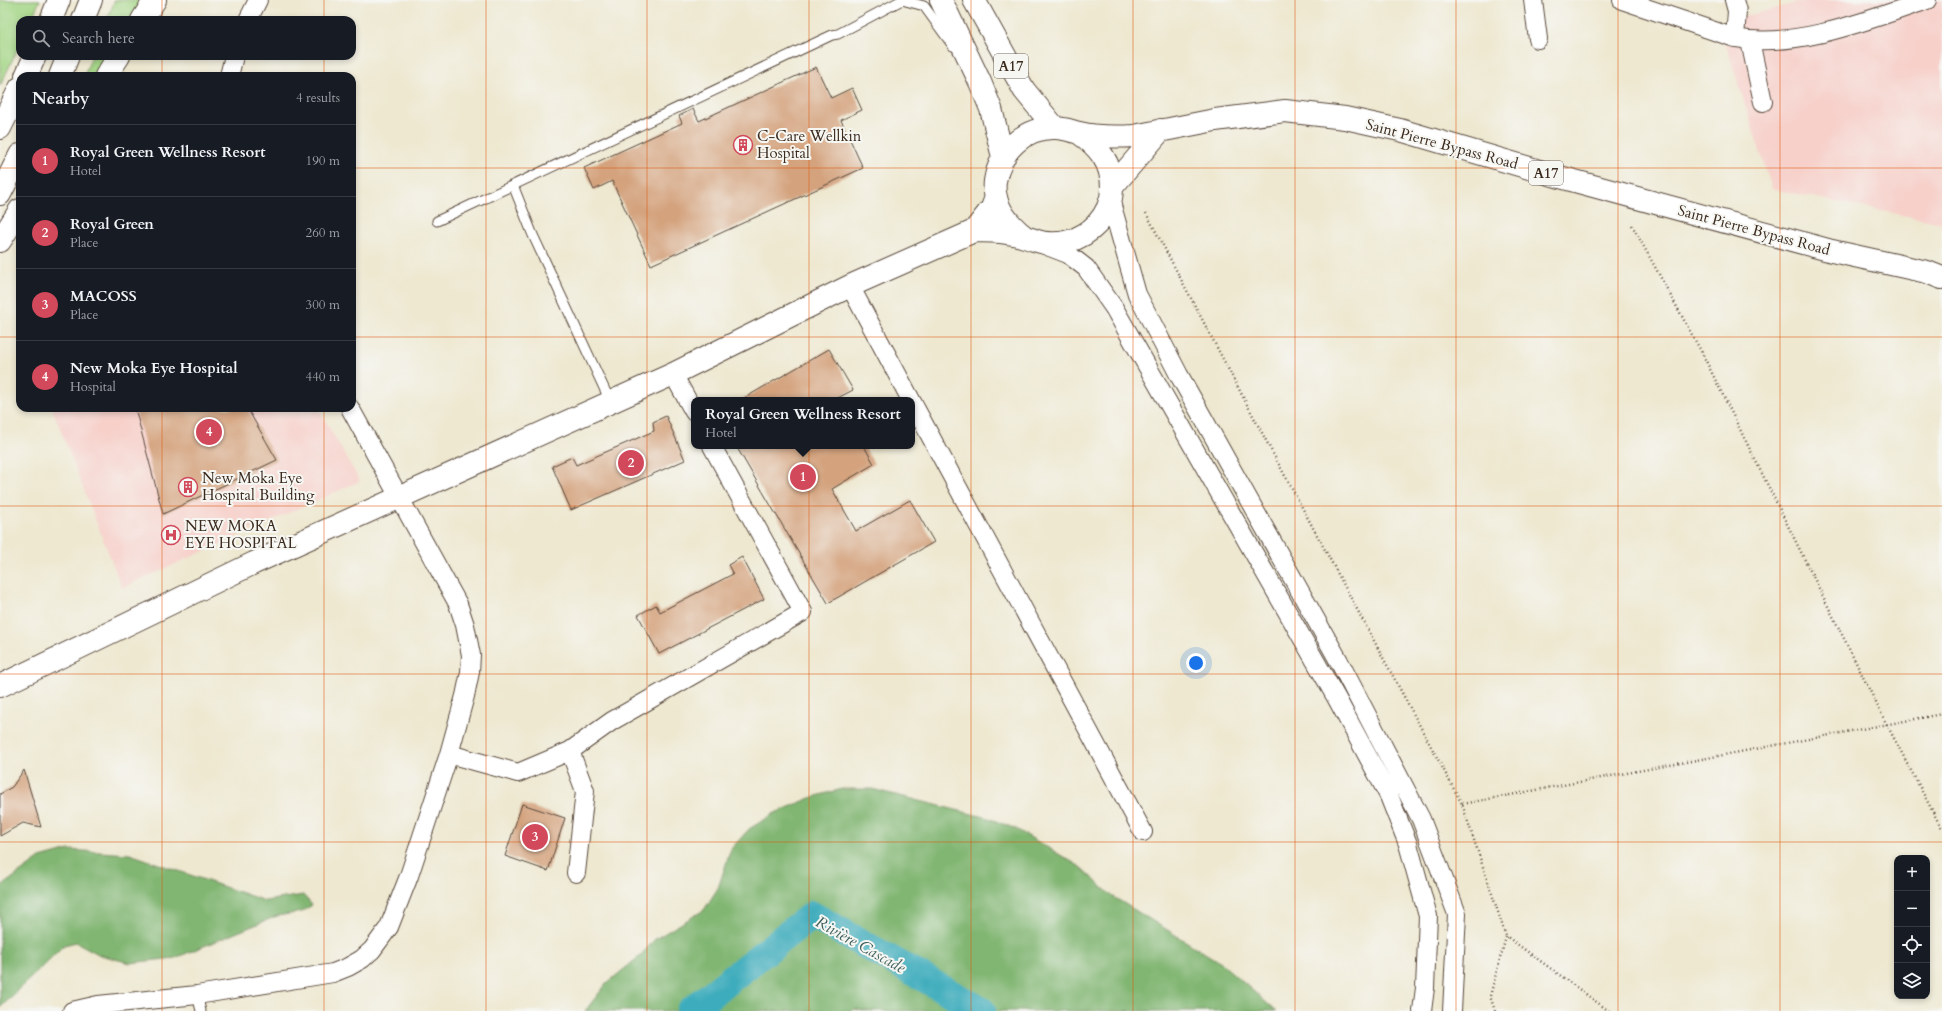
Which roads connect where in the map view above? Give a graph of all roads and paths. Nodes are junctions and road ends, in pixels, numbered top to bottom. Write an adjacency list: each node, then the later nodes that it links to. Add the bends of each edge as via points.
1 (59, 0): 11 (main road)
2 (91, 0): 12 (main road)
3 (155, 0): 13 (main road)
4 (258, 0): 14 (street)
5 (941, 0): 25 (main road, A17)
6 (974, 0): 29 (main road, A17, via 1024,90)
7 (1533, 0): 15 (street)
8 (1622, 0): 16 (street)
9 (1734, 0): 16 (street)
10 (1927, 0): 16 (street, via 1831,30 1784,40)
11 (53, 16)
12 (85, 16)
13 (145, 16)
14 (250, 16)
15 (1538, 39)
16 (1743, 40): 27 (street)
17 (33, 60): 21 (main road)
18 (66, 60): 22 (main road)
19 (116, 60): 23 (main road)
20 (233, 60): 24 (street)
21 (28, 72)
22 (62, 72)
23 (109, 72)
24 (230, 72)
25 (980, 82): 32 (main road, A17, via 991,109); 34 (lane, via 924,6 902,0 838,34)
26 (16, 96): 28 (main road)
27 (1763, 102)
28 (0, 128)
29 (1055, 128): 31 (main road, A17); 32 (main road, A17, via 1039,129 1025,135 1012,145)
30 (1161, 130): 31 (main road, A17, via 1120,137); 35 (main road); 45 (main road, Saint Pierre Bypass Road / A17, via 1215,120 1285,112 1345,118 1400,130 1560,177 1832,251)
31 (1079, 133): 35 (main road, A17, via 1104,155 1110,170)
32 (1003, 157): 37 (main road, A17, via 997,170)
33 (16, 164): 36 (main road)
34 (513, 186): 40 (lane); 49 (lane, via 532,233)
35 (1111, 193): 43 (main road, via 1103,217 1090,232 1073,241 1054,244); 68 (street, via 1137,294 1179,375 1338,661 1421,819 1456,914)
36 (0, 194)
37 (996, 197): 42 (main road, via 992,208); 43 (main road, A17, via 1008,222)
38 (1146, 213): 60 (path, via 1273,455)
39 (16, 216): 44 (main road)
40 (437, 221)
41 (1632, 225): 57 (path, via 1701,351)
42 (974, 231): 43 (main road, via 1007,233); 46 (main road)
43 (1030, 239): 67 (street, via 1068,254 1086,268 1114,308 1337,699 1389,796 1408,844 1428,916)
44 (0, 241)
45 (1937, 275)
46 (850, 286): 47 (main road); 48 (street)
47 (673, 374): 49 (main road); 50 (street)
48 (910, 397)
49 (610, 401): 54 (main road)
50 (691, 407)
51 (915, 407): 62 (street)
52 (352, 412): 54 (street)
53 (714, 449): 58 (street, via 803,612 612,721)
54 (399, 499): 55 (main road, via 254,563); 59 (street, via 458,604 469,640 470,672)
55 (3, 684)
56 (1942, 714): 57 (path)
57 (1887, 725): 60 (path); 61 (path)
58 (570, 751): 59 (street, via 518,773); 63 (street, via 585,791)
59 (449, 754): 65 (street, via 409,876 389,927 372,950 362,959 333,973)
60 (1462, 804): 64 (path)
61 (1942, 829)
62 (1143, 832)
63 (576, 873)
64 (1506, 936): 69 (path, via 1490,996); 70 (path)
65 (199, 1003): 66 (street, via 129,1000)
66 (72, 1011)
67 (1422, 1011)
68 (1452, 1011)
69 (1495, 1011)
70 (1609, 1011)

